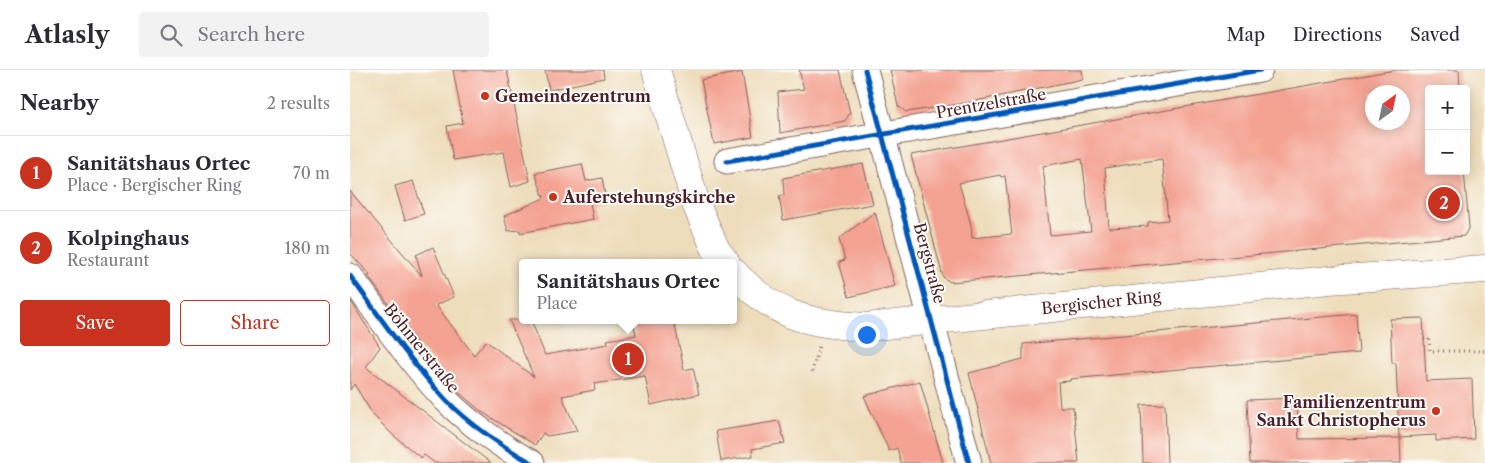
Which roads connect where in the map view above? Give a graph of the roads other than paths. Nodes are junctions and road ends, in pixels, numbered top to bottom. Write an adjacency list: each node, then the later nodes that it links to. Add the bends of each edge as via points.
1 (656, 70): 6 (main road, via 696,204)
2 (865, 70): 4 (street, Bergstraße)
3 (1260, 70): 4 (street, Prentzelstraße)
4 (882, 134): 5 (street, Prentzelstraße); 10 (street, Bergstraße)
5 (727, 161)
6 (723, 259)
7 (1485, 269): 10 (main road, Bergischer Ring, via 1321,281)
8 (350, 276): 11 (street, Böhmerstraße, via 447,401 474,425)
9 (737, 276): 10 (main road, Bergischer Ring, via 788,314 812,321 866,327)
10 (932, 320): 12 (street, Bergstraße)
11 (532, 463)
12 (969, 463)

